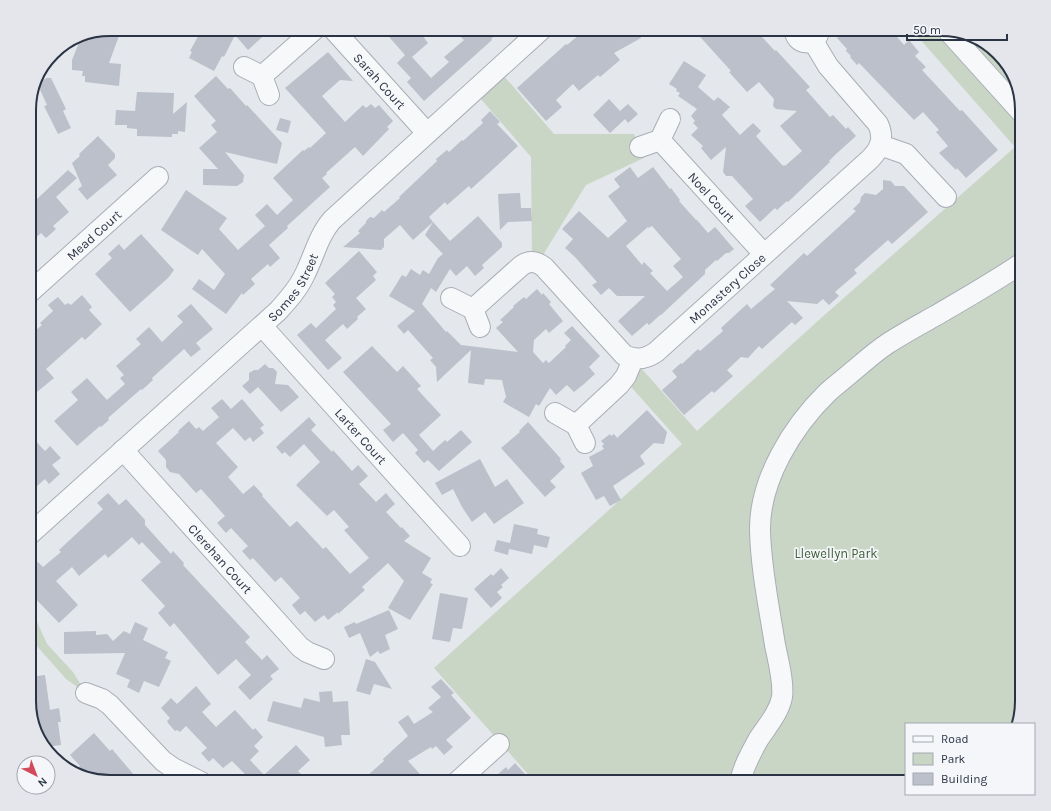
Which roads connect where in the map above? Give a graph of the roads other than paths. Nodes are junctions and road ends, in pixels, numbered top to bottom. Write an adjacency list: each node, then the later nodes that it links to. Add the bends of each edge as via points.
1 (307, 36): 9 (street)
2 (339, 36): 13 (street, Sarah Court)
3 (534, 36): 13 (street, Somes Street)
4 (797, 36): 5 (street, via 806,43)
5 (815, 36)
6 (816, 36): 15 (street, via 828,66 875,118 882,134)
7 (954, 38): 11 (street)
8 (244, 67): 9 (street)
9 (262, 76): 10 (street)
10 (269, 95)
11 (1014, 105)
12 (670, 119): 14 (street)
13 (427, 133): 24 (street, Somes Street, via 325,228 298,286 286,303)
14 (660, 140): 16 (street); 19 (street, Noel Court)
15 (880, 145): 18 (street, via 906,154); 19 (street, Monastery Close, via 868,161)
16 (640, 147)
17 (158, 177): 21 (street, Mead Court)
18 (946, 197)
19 (764, 254): 26 (street, Monastery Close, via 656,352 648,357)
20 (1015, 267): 38 (street, via 875,352 816,406 787,444 776,464 764,499 760,528 762,566 782,695 776,713 748,759)
21 (36, 287)
22 (452, 298): 23 (street)
23 (473, 309): 25 (street); 26 (street, via 520,266 527,262 536,262 544,267 621,352)
24 (262, 326): 30 (street, Somes Street); 32 (street, Larter Court)
25 (480, 327)
26 (633, 359): 28 (street, via 619,385)
27 (555, 413): 28 (street)
28 (576, 425): 29 (street)
29 (585, 443)
30 (123, 450): 31 (street, Somes Street); 33 (street, Clerehan Court, via 300,647)
31 (36, 529)
32 (460, 546)
33 (324, 659)
34 (86, 693): 36 (street, via 110,705 163,761)
35 (499, 744): 37 (street)
36 (187, 775)
37 (465, 775)
38 (742, 775)

